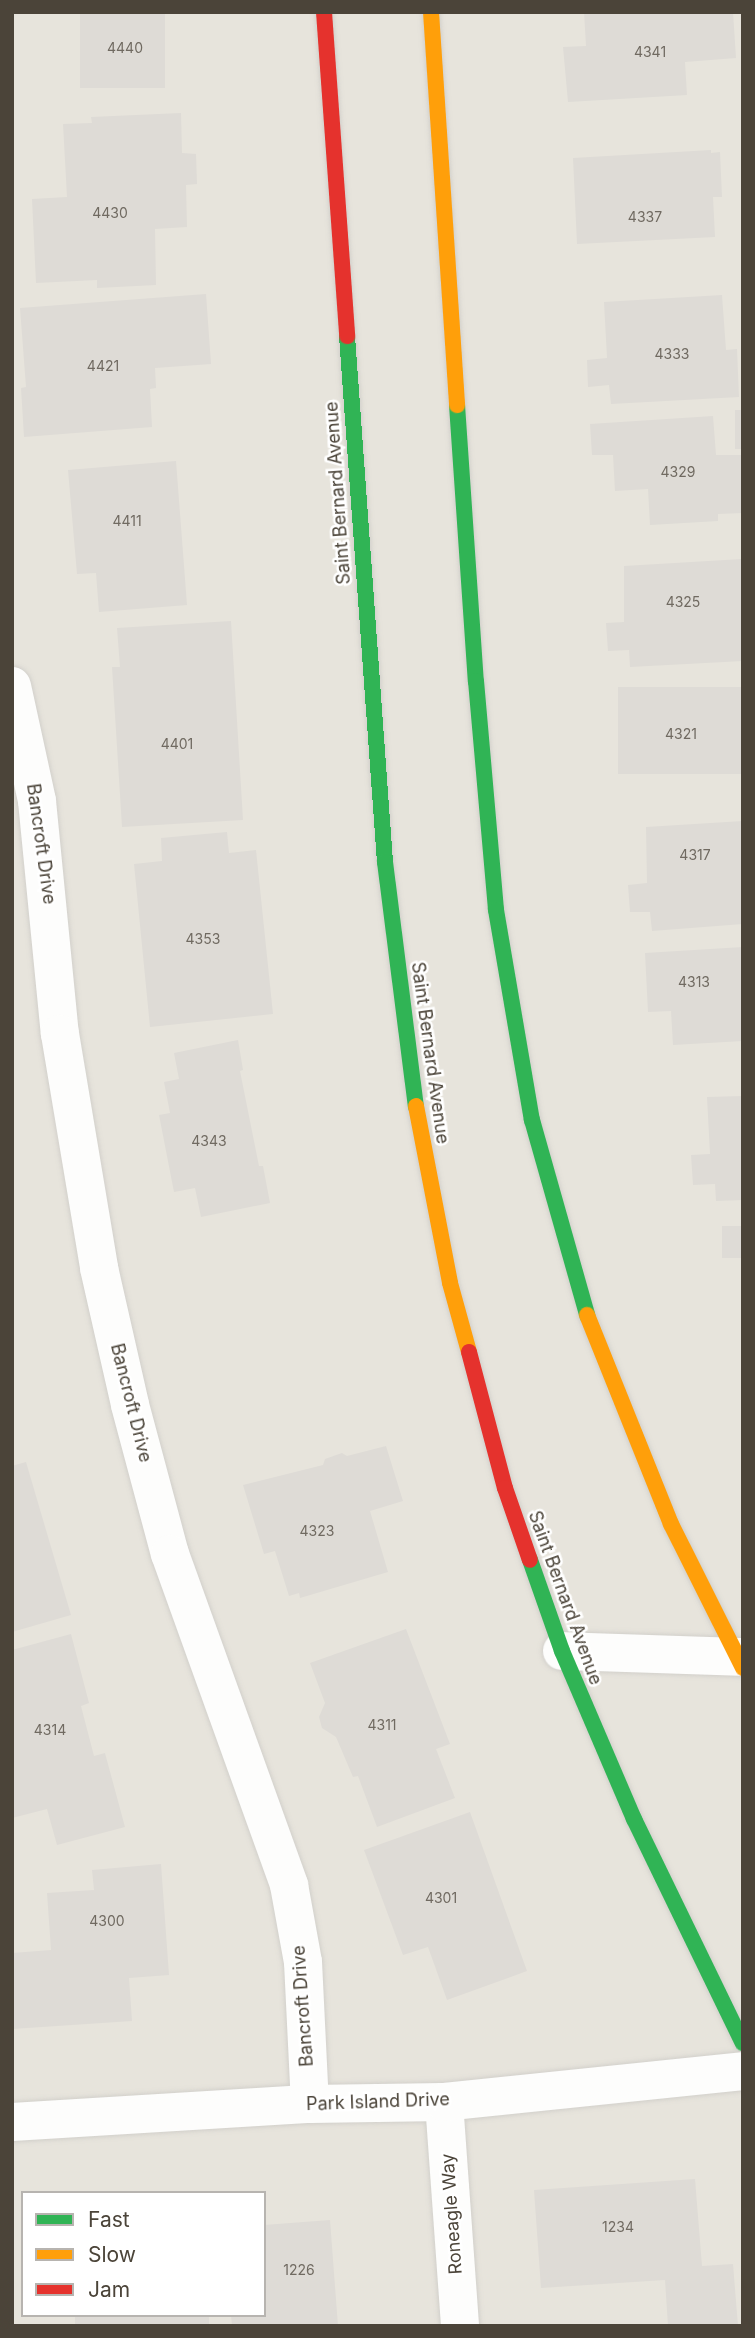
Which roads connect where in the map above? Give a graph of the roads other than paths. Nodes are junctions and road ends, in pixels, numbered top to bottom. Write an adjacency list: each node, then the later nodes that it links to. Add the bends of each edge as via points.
1 (324, 12): 4 (main road, Saint Bernard Avenue, via 385,862 410,1075 450,1283 505,1488)
2 (430, 12): 5 (main road, via 496,910 532,1120 590,1326 671,1524)
3 (12, 686): 9 (street, Bancroft Drive, via 37,801 60,1034 99,1268 170,1554 289,1885 303,1962)
4 (562, 1651): 5 (street); 6 (main road, Saint Bernard Avenue, via 634,1819)
5 (741, 1661)
6 (743, 2043)
7 (743, 2071): 8 (street, Park Island Drive)
8 (444, 2102): 9 (street, Park Island Drive); 11 (street, Roneagle Way)
9 (310, 2104): 10 (street, Park Island Drive)
10 (12, 2122)
11 (460, 2326)

